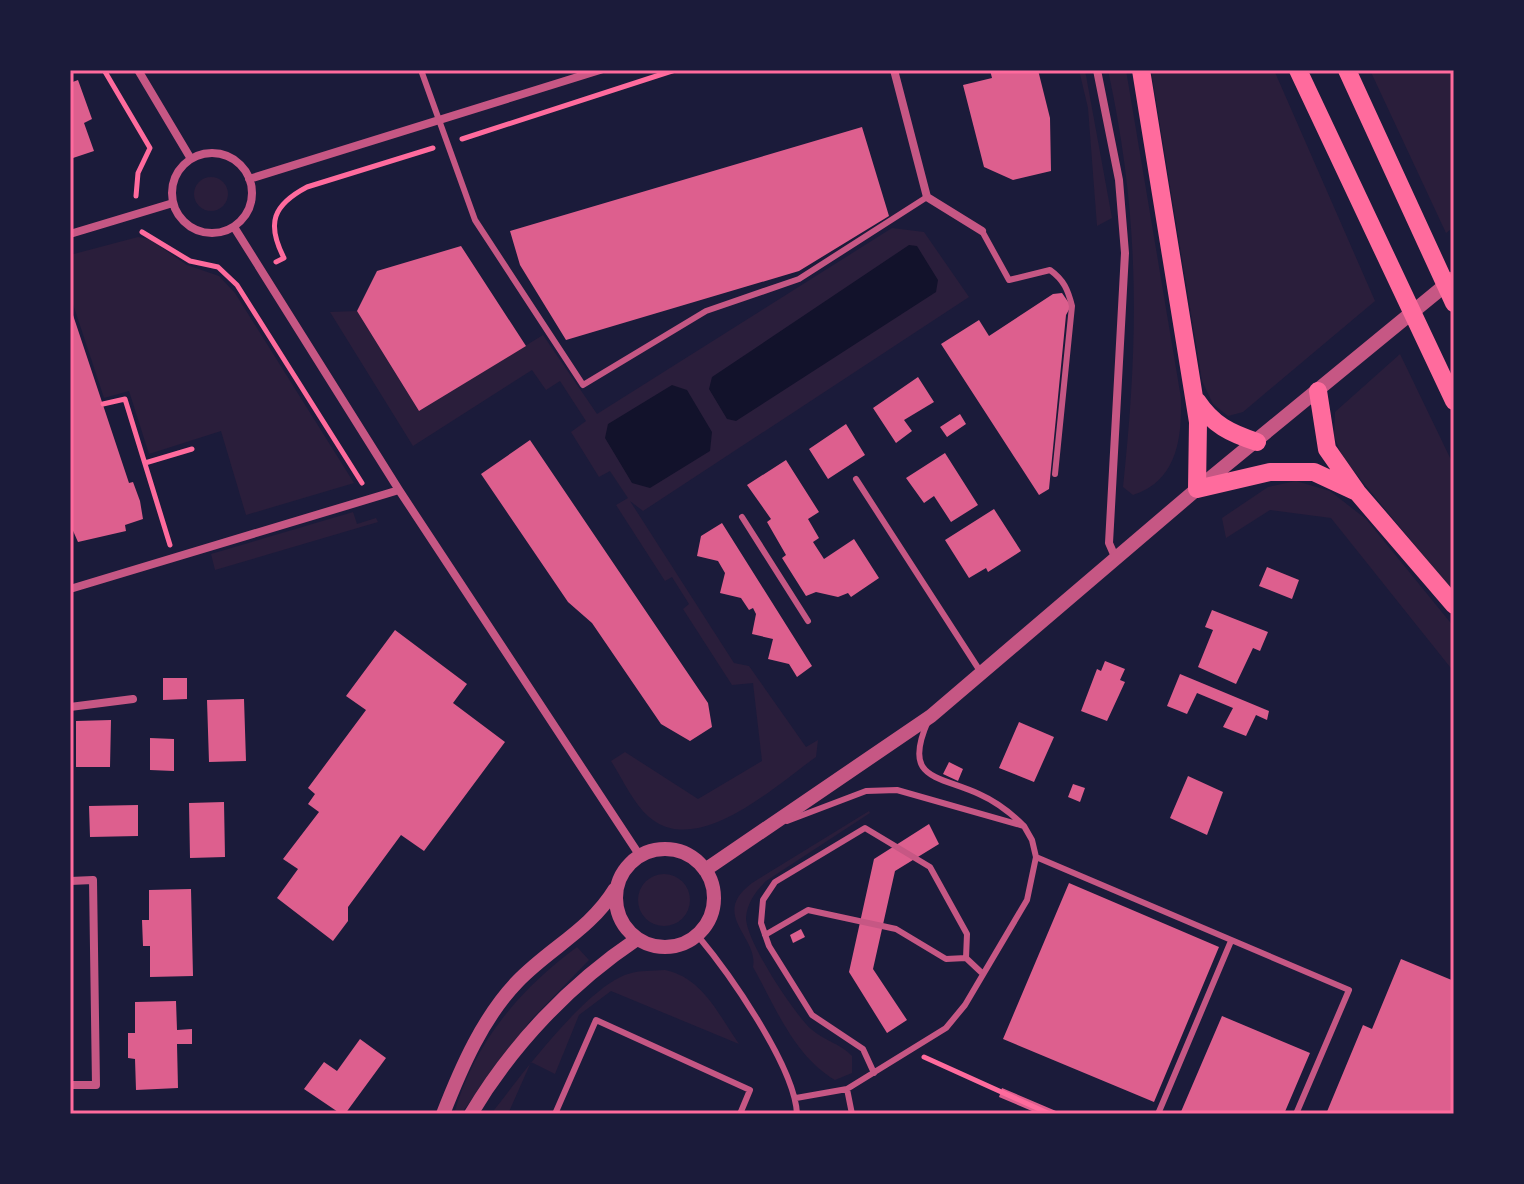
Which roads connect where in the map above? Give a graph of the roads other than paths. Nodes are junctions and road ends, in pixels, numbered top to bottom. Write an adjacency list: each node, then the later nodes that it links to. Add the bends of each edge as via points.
1 (138, 70): 10 (street)
2 (421, 70): 9 (lane)
3 (599, 70): 9 (street)
4 (894, 70): 12 (street)
5 (1097, 70): 29 (street, via 1119,180 1125,253 1109,543)
6 (1141, 70): 20 (main road)
7 (1298, 70): 21 (main road)
8 (1347, 70): 18 (main road)
9 (437, 121): 11 (street); 12 (lane, via 475,220 583,385 706,311 799,279)
10 (191, 159): 11 (street, via 224,155); 13 (street, via 174,178)
11 (249, 179): 14 (street, via 250,205)
12 (927, 197): 15 (street)
13 (173, 203): 14 (street, via 197,231); 16 (street)
14 (234, 227): 26 (street)
15 (982, 231): 23 (lane, via 1009,280 1050,270 1068,291 1072,306)
16 (70, 234)
17 (1454, 278): 19 (street)
18 (1454, 303)
19 (1318, 391): 22 (street); 27 (main road, via 1327,449)
20 (1194, 395): 22 (main road, via 1208,418); 25 (main road)
21 (1454, 401)
22 (1257, 442): 25 (street)
23 (1055, 474)
24 (856, 479): 33 (lane)
25 (1197, 489): 27 (main road, via 1270,472 1314,472); 29 (street)
26 (399, 490): 30 (street); 39 (street)
27 (1357, 492): 31 (main road)
28 (742, 517): 32 (lane)
29 (1116, 559): 33 (street)
30 (70, 589)
31 (1454, 605)
32 (808, 621)
33 (982, 674): 36 (street)
34 (133, 699): 35 (street)
35 (70, 707)
36 (931, 716): 37 (lane, via 918,744 918,760 927,774 1005,807); 38 (street)
37 (1024, 826): 38 (lane, via 897,790 866,791); 40 (lane)
38 (765, 829): 41 (street)
39 (640, 856): 41 (street, via 668,849 683,852); 43 (street)
40 (1036, 857): 47 (lane); 49 (lane, via 1027,900)
41 (705, 870): 45 (street, via 715,897)
42 (70, 881): 51 (street, via 93,880 96,1085)
43 (618, 885): 46 (street, via 621,921); 54 (street, via 600,914 544,957 496,1009 456,1079)
44 (765, 935): 48 (lane, via 808,910 896,929 946,959); 48 (lane, via 763,900 775,882 865,828 930,867 967,934); 50 (lane, via 812,1015 863,1049)
45 (698, 936): 46 (street, via 668,948); 53 (lane, via 731,978)
46 (637, 939): 55 (street, via 555,1006)
47 (1231, 941): 60 (lane); 61 (lane, via 1349,990)
48 (966, 958): 49 (lane)
49 (983, 974): 50 (lane, via 946,1028)
50 (874, 1073): 52 (lane)
51 (70, 1085)
52 (847, 1089): 53 (lane); 59 (lane)
53 (796, 1098): 58 (lane)
54 (443, 1114)
55 (471, 1114)
56 (555, 1114): 57 (lane, via 596,1020 750,1090)
57 (740, 1114)
58 (797, 1114)
59 (852, 1114)
60 (1158, 1114)
61 (1296, 1114)

